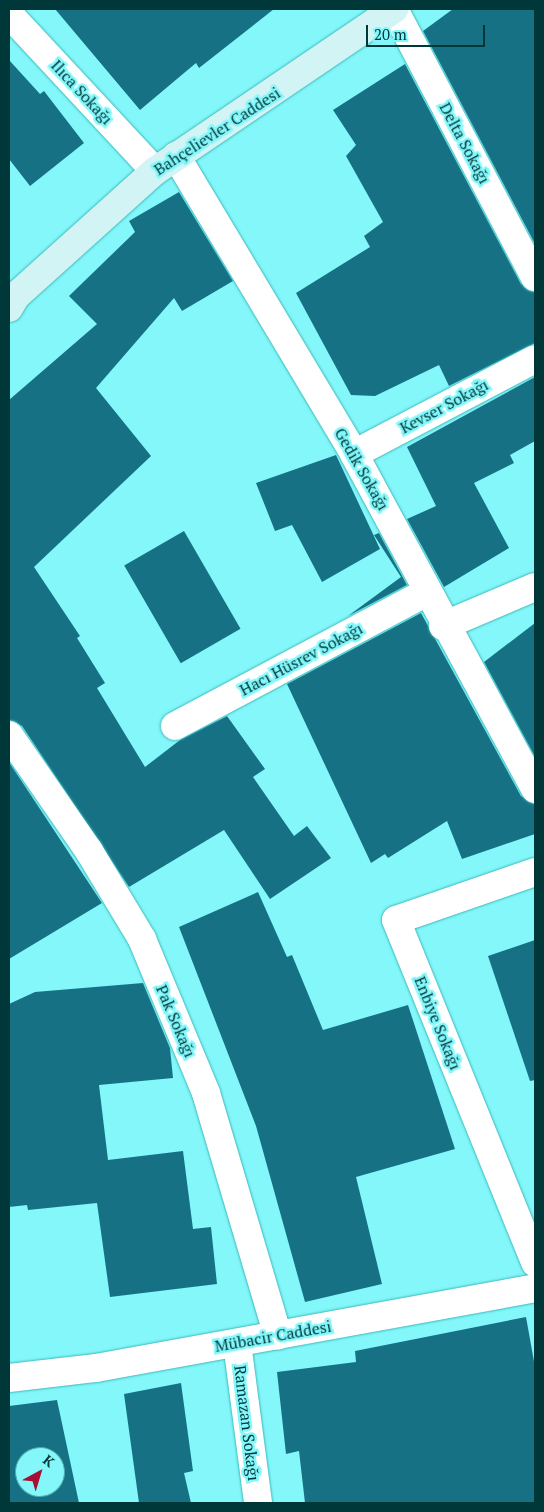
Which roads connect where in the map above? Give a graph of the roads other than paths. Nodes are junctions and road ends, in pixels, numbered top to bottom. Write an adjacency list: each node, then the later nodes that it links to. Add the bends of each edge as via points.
1 (394, 9): 3 (main road, Bahçelievler Caddesi, via 274,94); 4 (street, Delta Sokağı)
2 (9, 14): 3 (street, Ilıca Sokağı)
3 (165, 163): 5 (main road, Bahçelievler Caddesi, via 16,296); 7 (street, Gedik Sokağı)
4 (535, 277)
5 (9, 308)
6 (535, 359): 7 (street, Kevser Sokağı)
7 (354, 454): 9 (street, Gedik Sokağı)
8 (535, 587): 10 (street)
9 (427, 592): 10 (street, Gedik Sokağı); 11 (street, Hacı Hüsrev Sokağı)
10 (443, 626): 13 (street, Gedik Sokağı)
11 (175, 726)
12 (9, 735): 17 (street, Pak Sokağı, via 89,851 142,939 206,1093)
13 (535, 789)
14 (535, 872): 15 (street, Enbiye Sokağı, via 396,920)
15 (535, 1263)
16 (535, 1288): 17 (street, Mübacir Caddesi)
17 (278, 1336): 18 (street, Mübacir Caddesi)
18 (237, 1342): 19 (street, Mübacir Caddesi, via 96,1368); 20 (street, Ramazan Sokağı)
19 (9, 1378)
20 (258, 1503)

